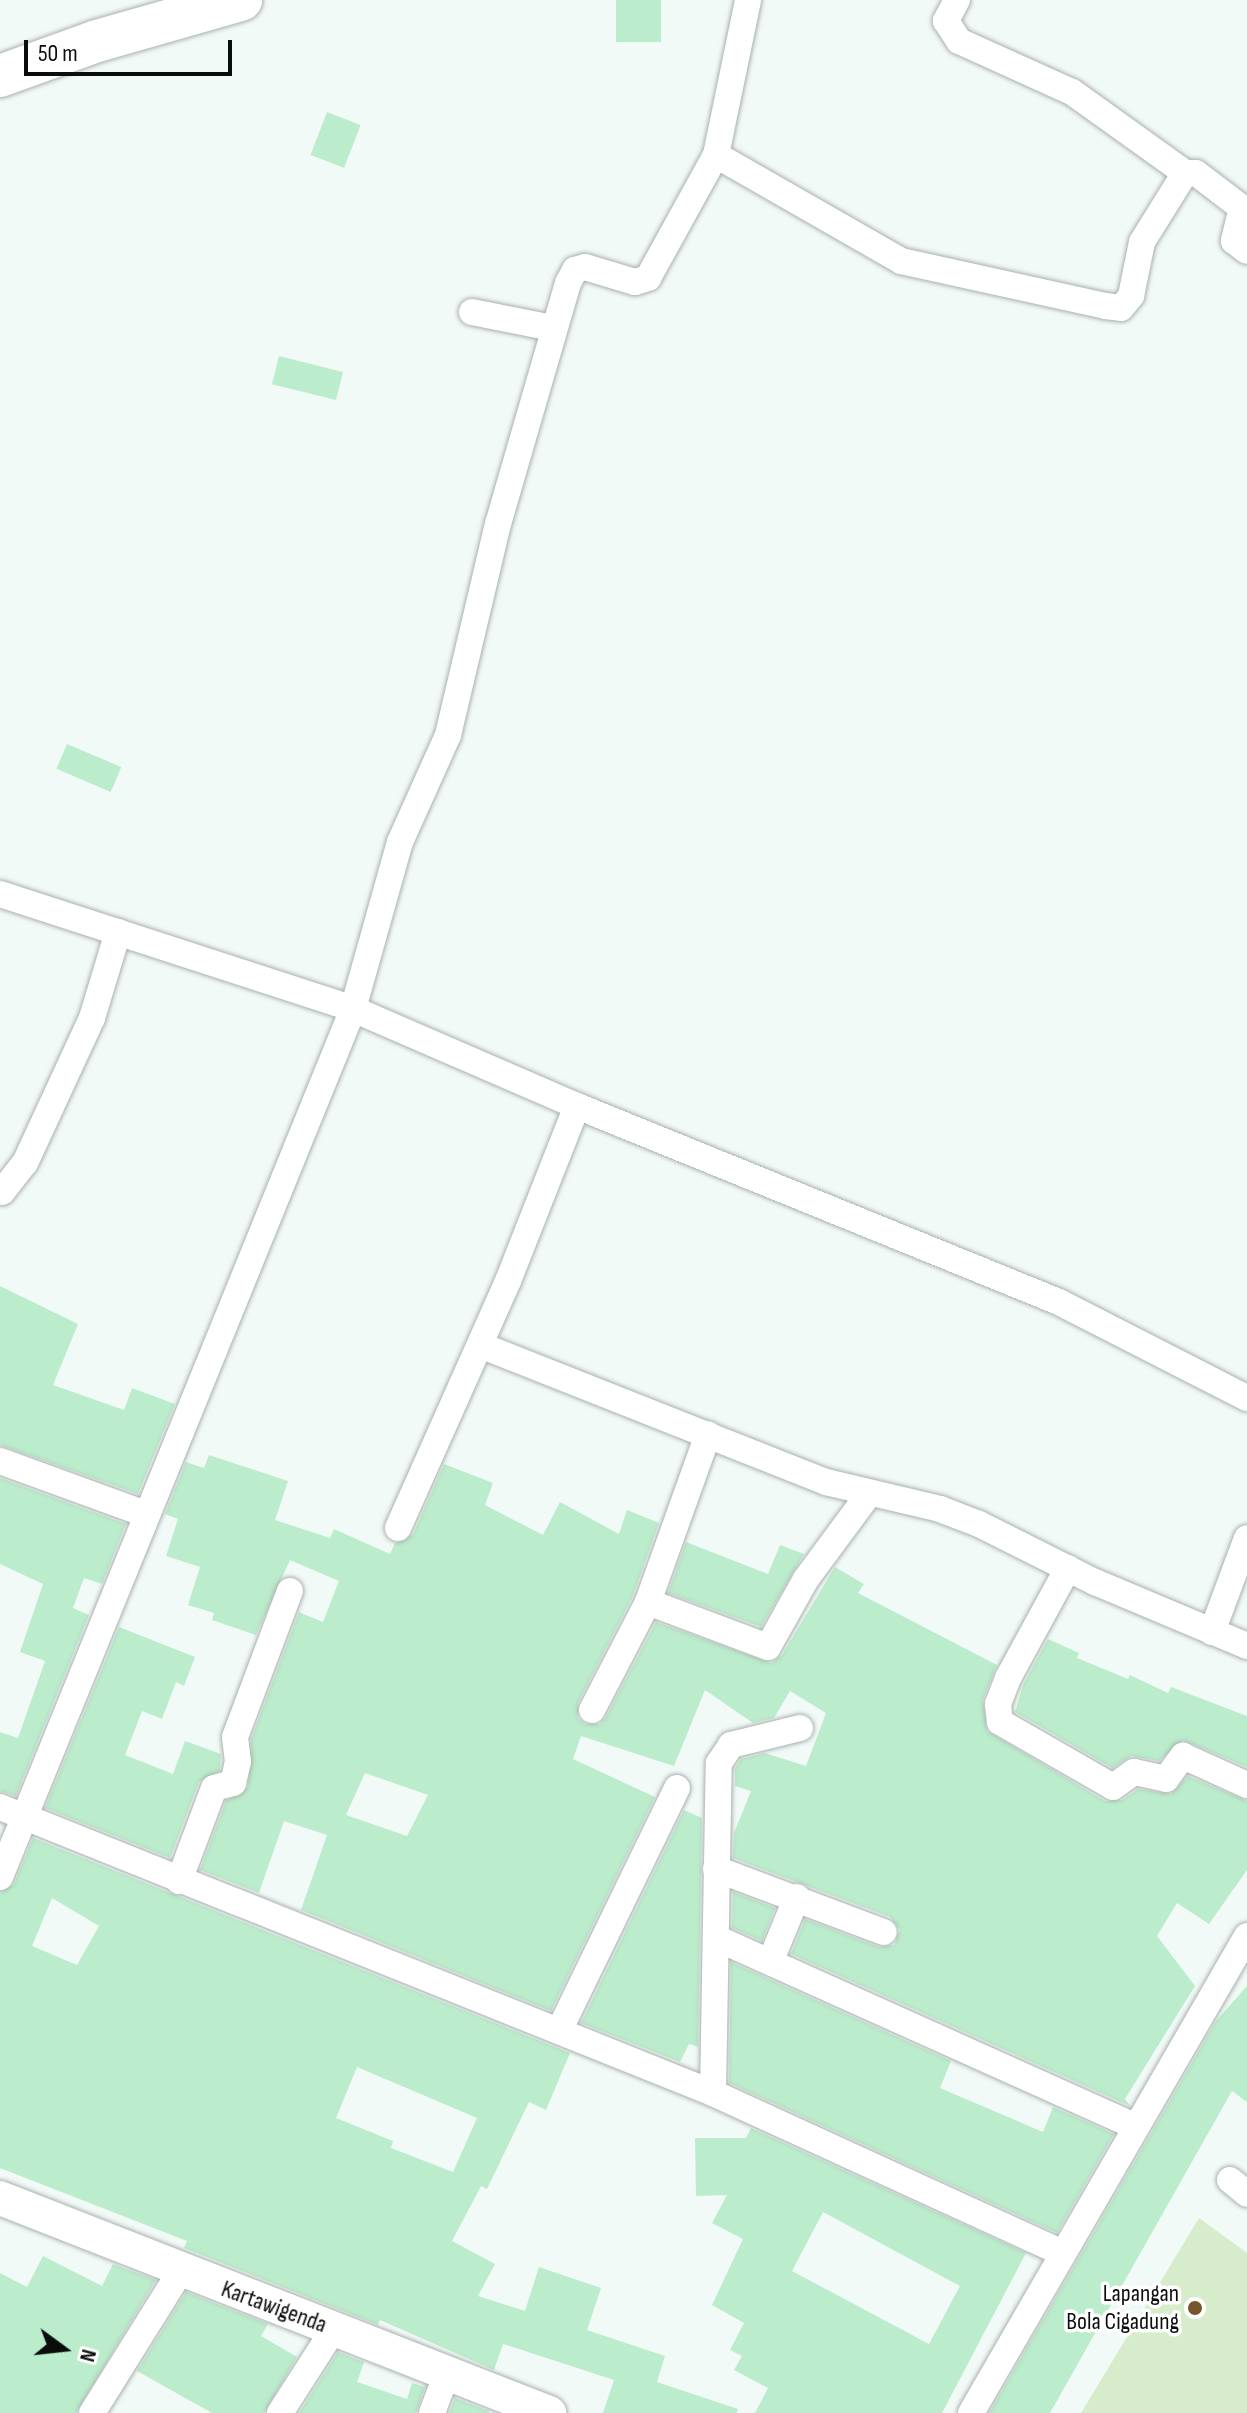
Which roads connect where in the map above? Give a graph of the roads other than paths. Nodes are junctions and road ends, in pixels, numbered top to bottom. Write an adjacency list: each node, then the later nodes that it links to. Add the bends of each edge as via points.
1 (241, 0): 4 (main road)
2 (748, 0): 6 (street)
3 (957, 0): 7 (street, via 946,21 959,41 1072,92)
4 (190, 6): 5 (main road)
5 (0, 76)
6 (716, 155): 7 (street, via 901,261 1121,308 1131,296 1142,242); 10 (street, via 648,278 635,282 585,267 575,270)
7 (1185, 173): 8 (street, via 1196,173 1242,208 1234,241)
8 (1247, 251)
9 (472, 312): 10 (street)
10 (552, 328): 13 (street, via 448,735 400,842)
11 (0, 894): 12 (street)
12 (118, 932): 13 (street); 15 (street, via 86,1032 25,1163)
13 (353, 1009): 14 (street); 21 (street)
14 (577, 1106): 16 (street); 17 (street, via 1059,1302)
15 (2, 1192)
16 (480, 1345): 18 (street); 22 (street)
17 (1247, 1398)
18 (708, 1434): 20 (street); 26 (street)
19 (0, 1461): 21 (street)
20 (869, 1494): 24 (street, via 940,1509); 26 (street, via 806,1579 768,1647)
21 (146, 1514): 33 (street)
22 (398, 1528)
23 (1247, 1538): 27 (street)
24 (1068, 1568): 27 (street); 31 (street, via 1008,1678 998,1704 1000,1722 1113,1787 1134,1772 1166,1779 1183,1756)
25 (290, 1591): 36 (street, via 235,1737 238,1762 233,1783 214,1788)
26 (648, 1602): 29 (street)
27 (1212, 1632): 28 (street)
28 (1247, 1646)
29 (592, 1710)
30 (800, 1728): 34 (street, via 731,1745 724,1752 717,1775)
31 (1247, 1785)
32 (677, 1788): 42 (street)
33 (12, 1812): 35 (street); 36 (street)
34 (716, 1869): 37 (street); 40 (street)
35 (0, 1877)
36 (179, 1881): 42 (street)
37 (797, 1897): 38 (street); 41 (street)
38 (884, 1932)
39 (1247, 1936): 44 (street)
40 (716, 1938): 41 (street); 43 (street)
41 (771, 1960): 44 (street)
42 (559, 2031): 43 (street)
43 (713, 2093): 46 (street)
44 (1133, 2125): 46 (street)
45 (0, 2198): 47 (street, Kartawigenda)
46 (1063, 2253): 54 (street)
47 (180, 2272): 48 (street, Kartawigenda); 50 (street)
48 (334, 2329): 49 (street, Kartawigenda); 51 (street)
49 (447, 2373): 52 (street); 53 (street, Kartawigenda)
50 (92, 2413)
51 (280, 2413)
52 (432, 2413)
53 (549, 2413)
54 (971, 2413)

